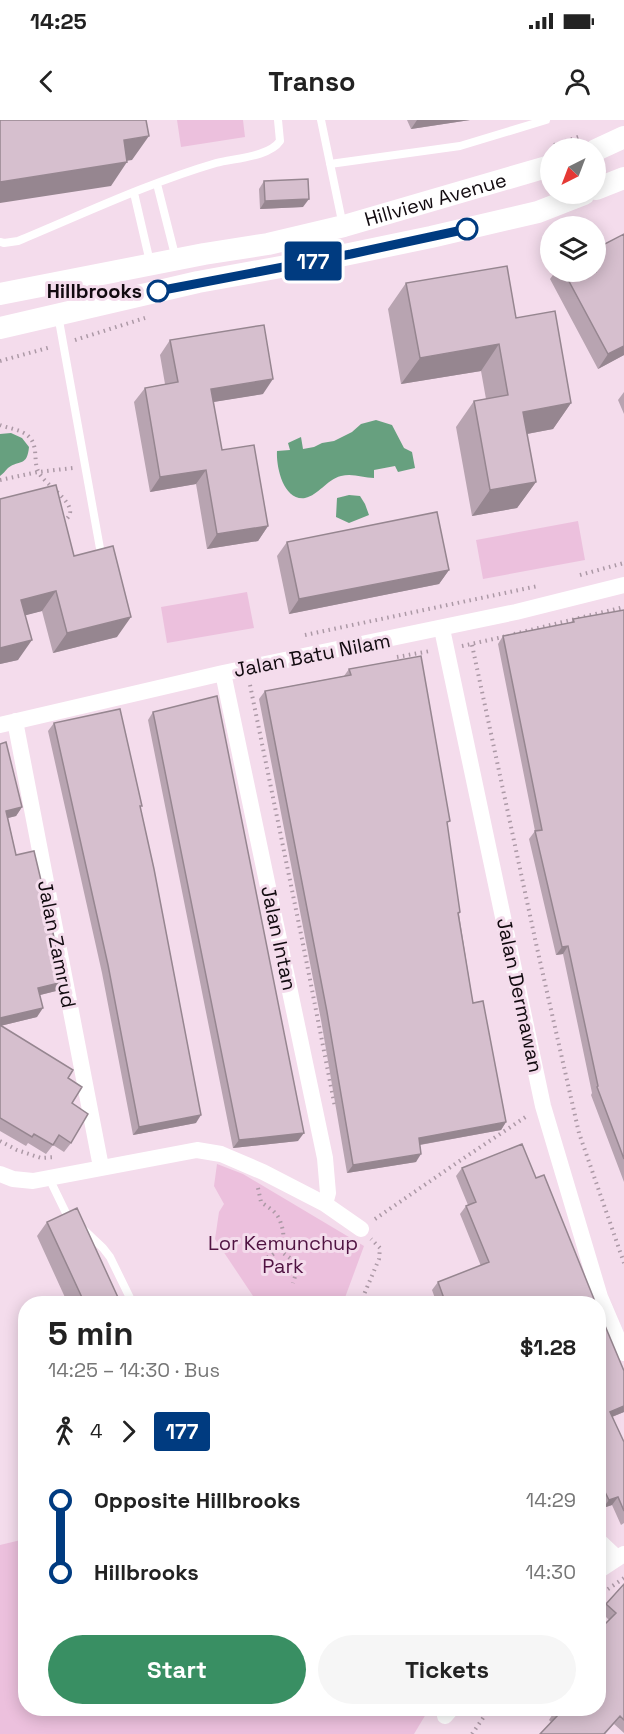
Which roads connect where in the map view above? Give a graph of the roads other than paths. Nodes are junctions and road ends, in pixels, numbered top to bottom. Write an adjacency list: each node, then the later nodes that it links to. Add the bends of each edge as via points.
1 (278, 120): 9 (lane, via 280,141 270,151)
2 (321, 120): 6 (lane)
3 (546, 120): 6 (lane, via 460,146)
4 (624, 137): 5 (street)
5 (606, 145)
6 (330, 164): 13 (lane)
7 (540, 169): 13 (street, Hillview Avenue)
8 (624, 178): 10 (street)
9 (157, 184): 11 (lane); 15 (lane)
10 (606, 185)
11 (134, 193): 14 (lane, via 18,241); 16 (lane)
12 (558, 204): 18 (street, Hillview Avenue, via 431,237 198,282)
13 (344, 226): 15 (street, Hillview Avenue)
14 (0, 242)
15 (177, 260): 16 (street, Hillview Avenue)
16 (151, 265): 17 (street, Hillview Avenue)
17 (0, 294)
18 (58, 315): 19 (street, Hillview Avenue); 20 (lane)
19 (0, 328)
20 (100, 554)
21 (624, 585): 22 (street, Jalan Batu Nilam)
22 (442, 628): 23 (street, Jalan Batu Nilam); 31 (street, Jalan Dermawan, via 543,1106)
23 (223, 673): 24 (street, Jalan Batu Nilam); 28 (street, Jalan Intan, via 325,1158)
24 (7, 723): 25 (street, Jalan Zamrud)
25 (101, 1167): 27 (street); 28 (street, via 196,1150 221,1154)
26 (0, 1174): 27 (street, via 33,1181)
27 (49, 1178): 30 (lane, via 66,1213 110,1257)
28 (325, 1204): 29 (street)
29 (361, 1229)
30 (129, 1296)
31 (600, 1296)
32 (606, 1311): 33 (street, Jalan Dermawan)
33 (624, 1353)
34 (606, 1546): 35 (street)
35 (621, 1556): 36 (street)
36 (606, 1566)

